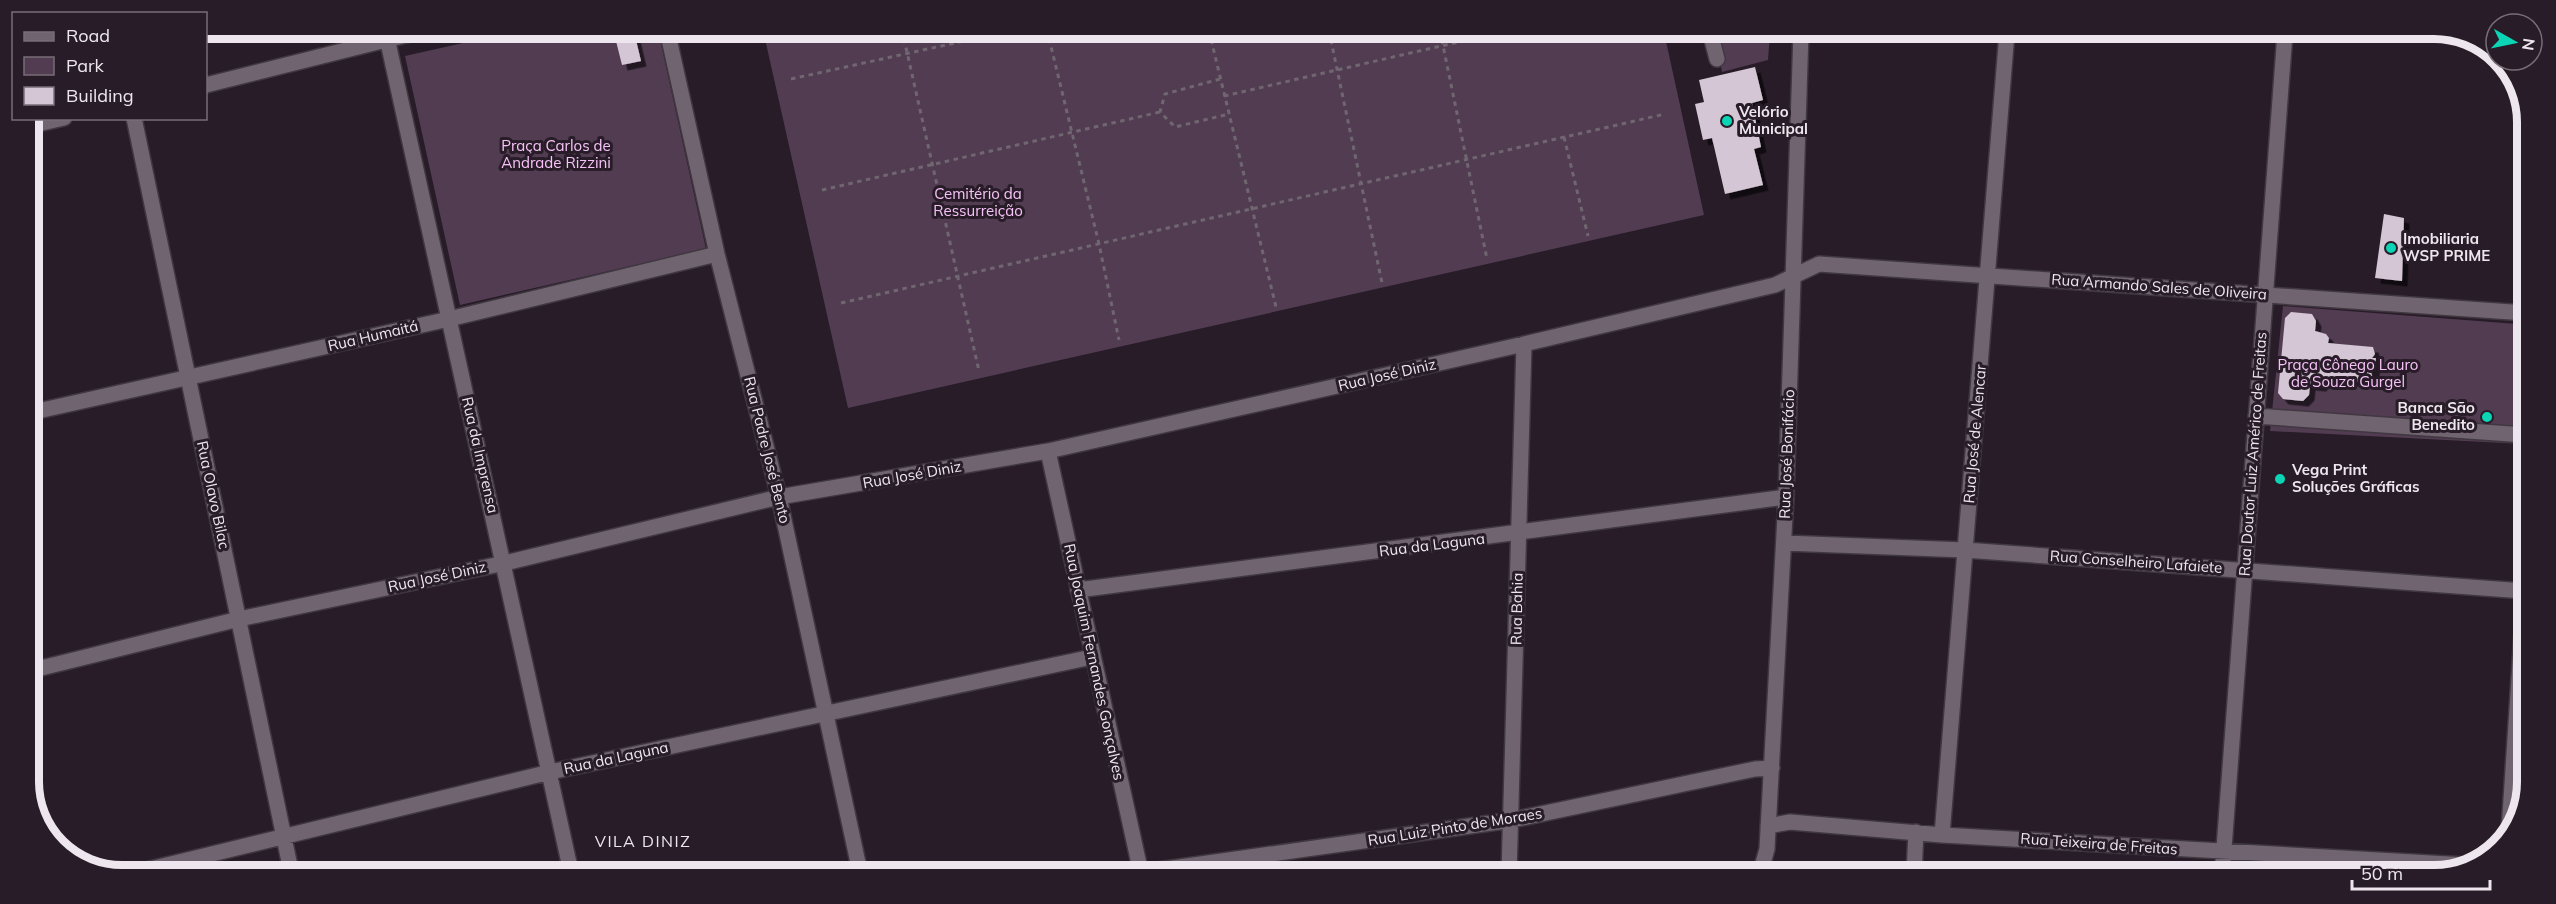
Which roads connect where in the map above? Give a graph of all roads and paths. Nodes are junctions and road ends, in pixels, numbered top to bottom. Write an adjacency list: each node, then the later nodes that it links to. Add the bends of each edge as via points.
1 (383, 39): 21 (street)
2 (387, 39): 48 (street, Rua da Imprensa)
3 (669, 39): 38 (street, Rua Padre José Bento)
4 (904, 39): 16 (path)
5 (974, 39): 16 (path)
6 (1049, 39): 29 (path)
7 (1211, 39): 20 (path)
8 (1331, 39): 18 (path)
9 (1442, 39): 15 (path)
10 (1472, 39): 15 (path)
11 (1712, 39): 17 (street)
12 (1801, 39): 42 (street, Rua José Bonifácio)
13 (2006, 39): 40 (street, Rua José de Alencar)
14 (2285, 39): 44 (street, Rua Doutor Luiz Américo de Freitas)
15 (1443, 46): 18 (path); 31 (path)
16 (908, 54): 19 (path); 32 (path)
17 (1717, 59)
18 (1337, 70): 22 (path); 33 (path)
19 (791, 79)
20 (1220, 79): 22 (path); 23 (path, via 1166,94)
21 (207, 85)
22 (1224, 96): 24 (path)
23 (1160, 112): 24 (path, via 1175,127); 29 (path)
24 (1229, 114): 35 (path)
25 (1665, 114): 30 (path)
26 (55, 120): 28 (street)
27 (134, 120): 52 (street, Rua Olavo Bilac)
28 (39, 124)
29 (1071, 132): 32 (path); 37 (path)
30 (1564, 137): 31 (path); 36 (path)
31 (1467, 160): 33 (path); 39 (path)
32 (933, 164): 34 (path); 41 (path)
33 (1361, 184): 35 (path); 43 (path)
34 (822, 190)
35 (1252, 209): 37 (path); 46 (path)
36 (1588, 236)
37 (1099, 244): 41 (path); 49 (path)
38 (717, 254): 48 (street, Rua Humaitá); 57 (street, Rua Padre José Bento)
39 (1487, 258)
40 (1988, 275): 42 (street, Rua Armando Sales de Oliveira, via 1819,264); 44 (street, Rua Armando Sales de Oliveira); 61 (street, Rua José de Alencar)
41 (958, 276): 45 (path); 51 (path)
42 (1794, 276): 50 (street, Rua José Diniz, via 1775,285); 58 (street, Rua José Bonifácio)
43 (1382, 283)
44 (2265, 294): 47 (street, Rua Armando Sales de Oliveira); 54 (street, Rua Doutor Luiz Américo de Freitas)
45 (841, 303)
46 (1276, 308)
47 (2517, 312)
48 (449, 319): 52 (street, Rua Humaitá); 62 (street, Rua da Imprensa)
49 (1119, 340)
50 (1524, 344): 56 (street, Rua José Diniz); 59 (street, Rua Bahia)
51 (979, 371)
52 (188, 377): 53 (street, Rua Humaitá); 66 (street, Rua Olavo Bilac)
53 (39, 411)
54 (2256, 416): 55 (street); 63 (street, Rua Doutor Luiz Américo de Freitas)
55 (2517, 434)
56 (1048, 451): 57 (street, Rua José Diniz); 64 (street, Rua Joaquim Fernandes Gonçalves)
57 (780, 497): 62 (street, Rua José Diniz); 69 (street, Rua Padre José Bento)
58 (1786, 497): 59 (street, Rua da Laguna); 60 (street, Rua José Bonifácio)
59 (1519, 534): 64 (street, Rua da Laguna); 74 (street, Rua Bahia)
60 (1784, 543): 61 (street, Rua Conselheiro Lafaiete); 71 (street, Rua José Bonifácio)
61 (1965, 550): 63 (street, Rua Conselheiro Lafaiete); 77 (street, Rua José de Alencar)
62 (505, 563): 66 (street, Rua José Diniz); 72 (street, Rua da Imprensa)
63 (2245, 570): 65 (street, Rua Conselheiro Lafaiete); 79 (street, Rua Doutor Luiz Américo de Freitas)
64 (1078, 590): 67 (street, Rua Joaquim Fernandes Gonçalves)
65 (2517, 590)
66 (239, 619): 68 (street, Rua José Diniz); 78 (street, Rua Olavo Bilac)
67 (1092, 657): 69 (street, Rua da Laguna); 85 (street, Rua Joaquim Fernandes Gonçalves)
68 (39, 669)
69 (827, 713): 72 (street, Rua da Laguna); 84 (street, Rua Padre José Bento)
70 (2517, 716): 73 (street)
71 (1772, 768): 74 (street, Rua Luiz Pinto de Moraes); 75 (street, Rua José Bonifácio)
72 (550, 772): 78 (street, Rua da Laguna); 83 (street, Rua da Imprensa)
73 (2511, 813)
74 (1512, 820): 86 (street, Rua Luiz Pinto de Moraes); 87 (street, Rua Bahia)
75 (1767, 826): 76 (street, Rua Teixeira de Freitas, via 1790,822); 88 (street, Rua José Bonifácio)
76 (1916, 832): 77 (street, Rua Teixeira de Freitas); 89 (street)
77 (1942, 835): 79 (street, Rua Teixeira de Freitas)
78 (284, 837): 81 (street, Rua da Laguna); 82 (street, Rua Olavo Bilac)
79 (2223, 852): 80 (street, Rua Teixeira de Freitas); 90 (street, Rua Doutor Luiz Américo de Freitas)
80 (2446, 864)
81 (167, 865)
82 (290, 865)
83 (570, 865)
84 (859, 865)
85 (1138, 865)
86 (1196, 865)
87 (1510, 865)
88 (1763, 865)
89 (1914, 865)
90 (2222, 865)

